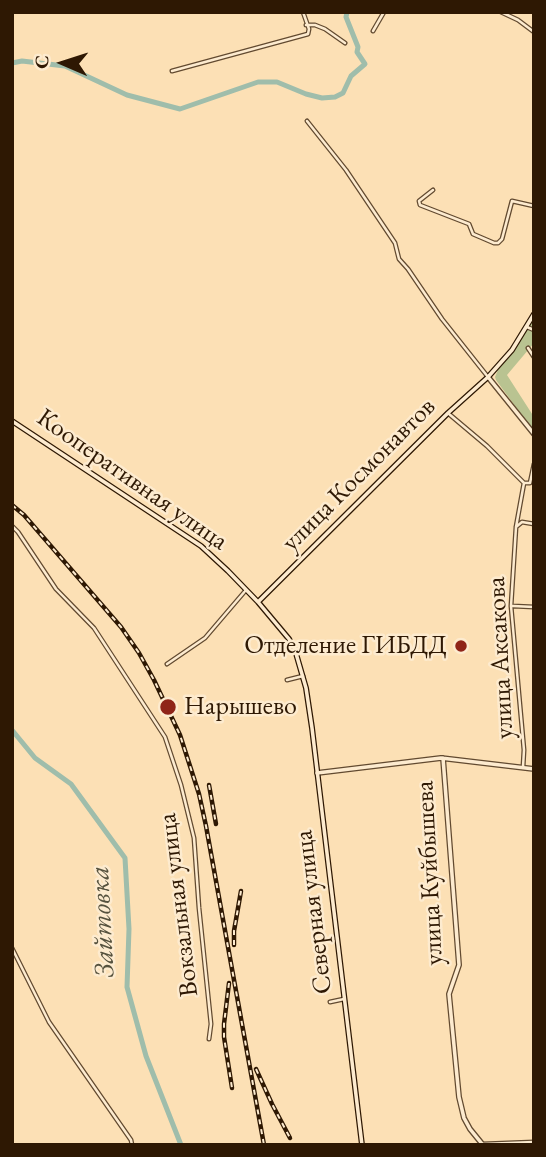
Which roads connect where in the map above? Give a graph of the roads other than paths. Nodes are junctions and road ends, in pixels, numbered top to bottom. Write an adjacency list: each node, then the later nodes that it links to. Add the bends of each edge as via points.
1 (303, 12): 4 (street)
2 (384, 12): 5 (street)
3 (500, 12): 6 (street)
4 (306, 25): 7 (street, via 326,29); 8 (street, via 308,34)
5 (373, 31)
6 (534, 32)
7 (345, 43)
8 (172, 71)
9 (307, 121): 17 (street, via 396,243 399,259)
10 (433, 190): 11 (street, via 420,205 469,224 473,234 494,243 502,239 512,201)
11 (534, 206)
12 (534, 314): 13 (main road, улица Космонавтов)
13 (527, 327): 14 (street); 17 (main road, улица Космонавтов)
14 (534, 330)
15 (528, 348): 16 (street)
16 (534, 357)
17 (488, 377): 18 (main road, улица Космонавтов); 20 (main road)
18 (448, 413): 22 (street); 27 (main road, улица Космонавтов)
19 (12, 421): 26 (main road, Кооперативная улица, via 201,546)
20 (534, 434)
21 (534, 464): 22 (street, улица Аксакова, via 530,483)
22 (524, 483): 25 (street, улица Аксакова)
23 (534, 524): 25 (street, via 522,522)
24 (12, 527): 40 (street, Вокзальная улица, via 56,589 94,628 166,737 194,838)
25 (516, 527): 28 (street, улица Аксакова)
26 (246, 589): 27 (main road, Кооперативная улица); 30 (street, via 205,638)
27 (258, 602): 31 (main road, Северная улица, via 289,639)
28 (511, 606): 29 (street); 34 (street, улица Аксакова)
29 (534, 607)
30 (167, 664)
31 (303, 676): 32 (street); 36 (main road, Северная улица)
32 (287, 680)
33 (443, 758): 34 (main road); 36 (main road); 42 (main road, улица Куйбышева, via 459,965 449,994 464,1118)
34 (523, 767): 35 (main road)
35 (534, 769)
36 (317, 773): 38 (main road, Северная улица)
37 (12, 948): 43 (street, via 49,1022)
38 (344, 999): 39 (street); 44 (main road, Северная улица)
39 (330, 1002)
40 (209, 1039)
41 (534, 1142): 42 (street)
42 (483, 1144)
43 (132, 1145)
44 (362, 1145)

